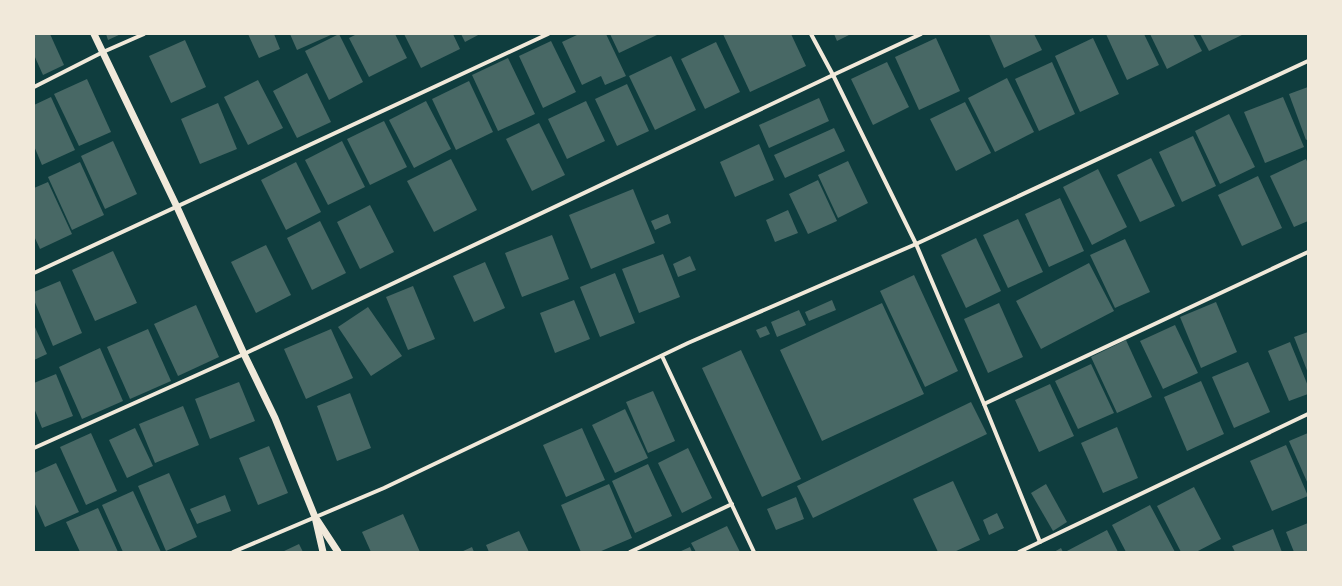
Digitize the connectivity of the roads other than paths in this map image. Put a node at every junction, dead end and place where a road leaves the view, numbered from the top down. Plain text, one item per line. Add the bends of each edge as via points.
1 (94, 34) edge
2 (144, 34) edge
3 (548, 34) edge
4 (811, 34) edge
5 (921, 34) edge
6 (103, 52) junction
7 (1308, 61) edge
8 (833, 75) junction
9 (34, 87) edge
10 (177, 207) junction
11 (916, 244) junction
12 (1308, 252) edge
13 (34, 273) edge
14 (244, 354) junction
15 (662, 356) junction
16 (984, 404) junction
17 (1308, 414) edge
18 (34, 448) edge
19 (732, 504) junction
20 (315, 517) junction
21 (1040, 542) junction
22 (233, 552) edge
23 (323, 552) edge
24 (338, 552) edge
25 (630, 552) edge
26 (754, 552) edge
27 (1019, 552) edge

1 - 6 street
2 - 6 street
3 - 10 street
4 - 8 street
5 - 8 street
6 - 9 street
6 - 10 street
7 - 11 street
8 - 11 street
8 - 14 street
10 - 13 street
10 - 14 street
11 - 15 street
11 - 16 street
12 - 16 street
14 - 18 street
14 - 20 street via 275,418
15 - 19 street
15 - 20 street via 384,488
16 - 21 street
17 - 21 street
19 - 25 street
19 - 26 street
20 - 22 street
20 - 23 street
20 - 24 street
21 - 27 street

